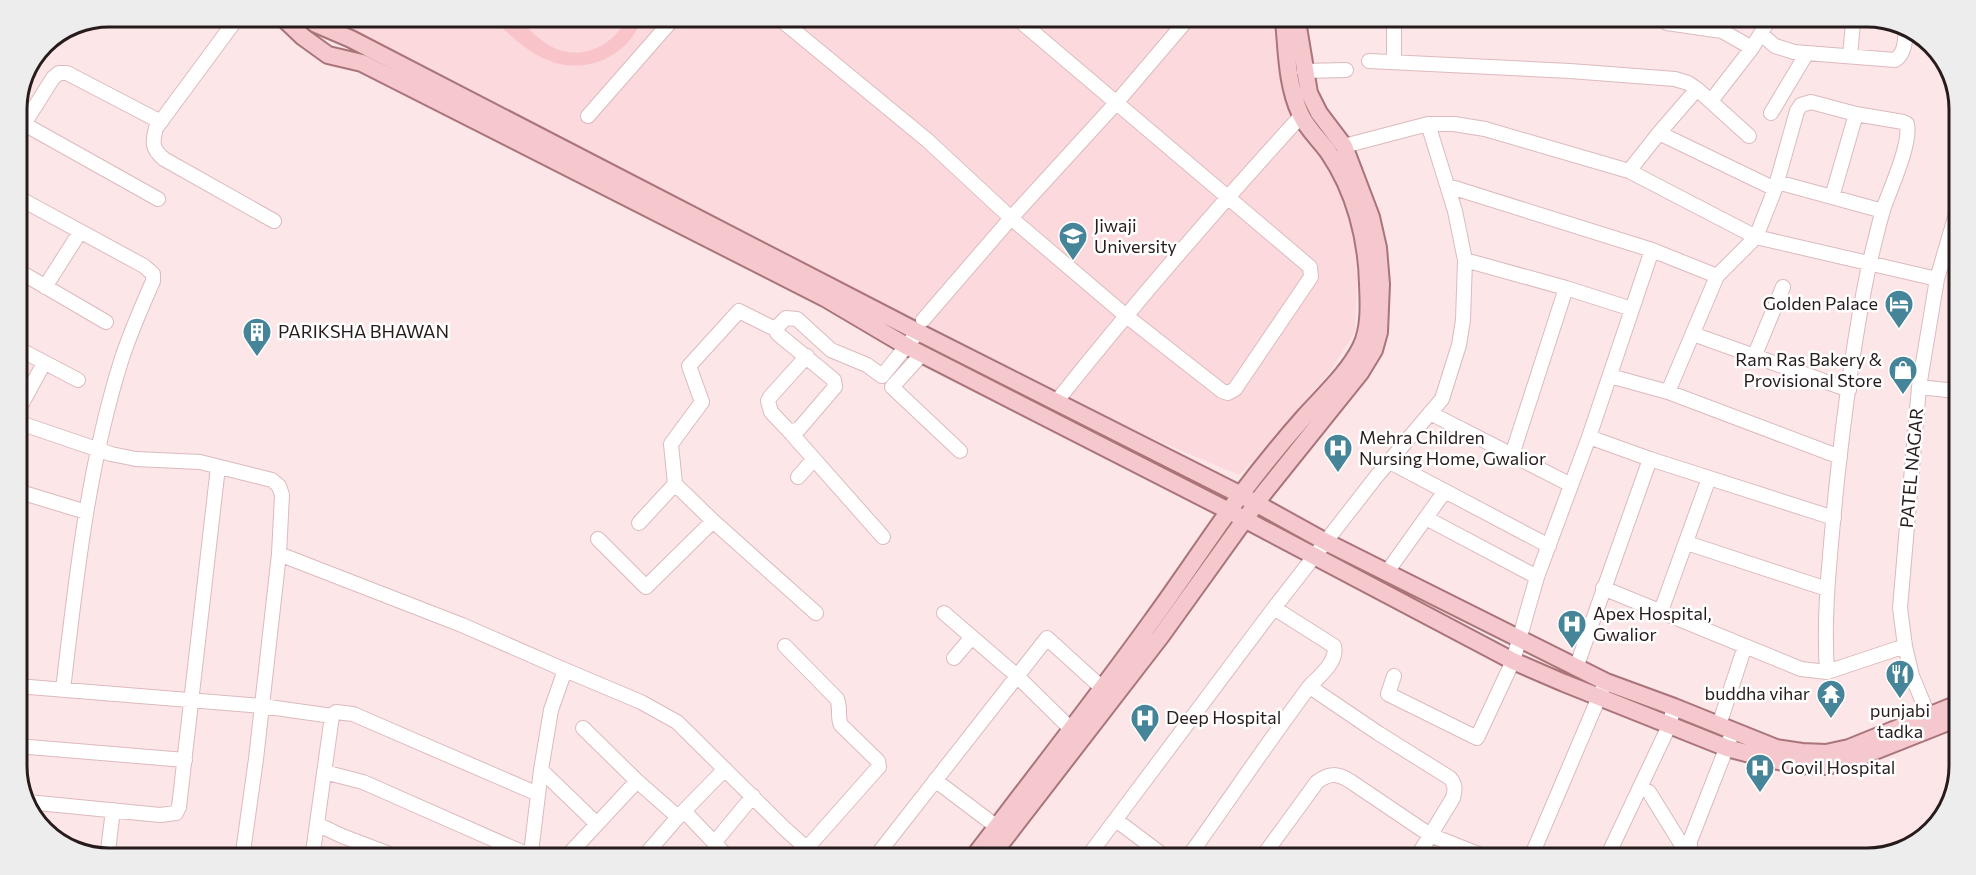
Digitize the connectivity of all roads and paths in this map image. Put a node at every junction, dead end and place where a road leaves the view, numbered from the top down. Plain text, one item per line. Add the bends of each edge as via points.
1 (231, 27) edge
2 (292, 27) edge
3 (323, 27) edge
4 (666, 27) edge
5 (790, 27) edge
6 (1027, 27) edge
7 (1181, 27) edge
8 (1285, 27) edge
9 (1298, 27) edge
10 (1394, 27) edge
11 (1694, 27) edge
12 (1853, 27) edge
13 (1764, 29) edge
14 (1905, 36) edge
15 (1752, 48) junction
16 (1807, 53) junction
17 (1850, 56) junction
18 (1369, 61) dead end
19 (1394, 62) junction
20 (1346, 70) dead end
21 (1304, 71) junction
22 (1697, 88) junction
23 (1710, 101) junction
24 (1117, 102) junction
25 (1771, 113) dead end
26 (1856, 114) junction
27 (588, 116) dead end
28 (1301, 116) junction
29 (27, 119) edge
30 (161, 122) junction
31 (1428, 124) junction
32 (27, 126) edge
33 (1659, 133) junction
34 (1326, 136) junction
35 (1749, 136) dead end
36 (1344, 146) junction
37 (1629, 171) junction
38 (1776, 185) junction
39 (1448, 186) junction
40 (1228, 196) junction
41 (1832, 197) junction
42 (158, 199) dead end
43 (27, 203) edge
44 (1883, 211) junction
45 (1011, 218) junction
46 (274, 221) dead end
47 (80, 232) junction
48 (1756, 237) junction
49 (1949, 238) edge
50 (1652, 250) junction
51 (1465, 260) junction
52 (1869, 265) junction
53 (27, 276) edge
54 (1717, 276) junction
55 (1937, 279) junction
56 (45, 287) junction
57 (1783, 287) dead end
58 (1566, 288) junction
59 (1632, 309) junction
60 (1374, 314) junction
61 (1125, 315) junction
62 (106, 322) dead end
63 (920, 326) junction
64 (775, 329) junction
65 (1693, 334) junction
66 (915, 350) junction
67 (27, 354) edge
68 (807, 356) junction
69 (1754, 357) junction
70 (44, 363) junction
71 (1610, 376) junction
72 (78, 380) dead end
73 (887, 382) junction
74 (1919, 387) junction
75 (1849, 390) junction
76 (1949, 390) edge
77 (1668, 392) junction
78 (27, 394) edge
79 (1056, 402) junction
80 (1430, 413) junction
81 (27, 425) edge
82 (790, 432) junction
83 (1589, 437) junction
84 (99, 449) junction
85 (960, 451) dead end
86 (1512, 455) junction
87 (1840, 456) junction
88 (814, 459) junction
89 (1650, 459) junction
90 (1390, 462) junction
91 (218, 467) junction
92 (798, 477) dead end
93 (1709, 478) junction
94 (675, 484) junction
95 (1571, 485) junction
96 (1446, 492) junction
97 (27, 494) edge
98 (1241, 495) junction
99 (1257, 504) junction
100 (86, 512) junction
101 (1229, 512) junction
102 (1426, 518) junction
103 (1834, 518) junction
104 (1245, 520) junction
105 (713, 522) junction
106 (639, 523) dead end
107 (883, 537) dead end
108 (598, 539) dead end
109 (1326, 542) junction
110 (1687, 543) junction
111 (1548, 546) junction
112 (279, 554) junction
113 (1315, 557) junction
114 (1387, 572) junction
115 (1537, 577) junction
116 (1603, 588) junction
117 (1827, 589) junction
118 (1163, 605) junction
119 (1274, 608) junction
120 (1661, 612) junction
121 (816, 613) dead end
122 (944, 613) dead end
123 (1176, 616) junction
124 (972, 637) junction
125 (1520, 640) junction
126 (785, 646) dead end
127 (1744, 646) junction
128 (1905, 646) junction
129 (954, 658) dead end
130 (1513, 661) junction
131 (1576, 668) junction
132 (565, 670) junction
133 (1827, 672) junction
134 (1017, 676) junction
135 (1394, 676) dead end
136 (27, 687) edge
137 (1310, 687) junction
138 (1102, 688) junction
139 (63, 690) junction
140 (1602, 690) junction
141 (193, 701) junction
142 (262, 706) junction
143 (1674, 707) junction
144 (1949, 709) edge
145 (332, 716) junction
146 (1949, 720) edge
147 (1932, 722) junction
148 (1669, 726) junction
149 (583, 728) dead end
150 (1726, 728) junction
151 (1076, 735) junction
152 (27, 747) edge
153 (1727, 748) junction
154 (185, 760) junction
155 (725, 769) junction
156 (541, 770) junction
157 (324, 772) junction
158 (935, 780) junction
159 (638, 781) junction
160 (1640, 787) junction
161 (538, 794) junction
162 (753, 796) junction
163 (36, 803) edge
164 (113, 810) junction
165 (681, 814) junction
166 (1116, 820) junction
167 (317, 824) junction
168 (597, 824) junction
169 (1002, 831) junction
170 (1430, 835) junction
171 (108, 848) edge
172 (244, 848) edge
173 (314, 848) edge
174 (375, 848) edge
175 (513, 848) edge
176 (532, 848) edge
177 (575, 848) edge
178 (651, 848) edge
179 (716, 848) edge
180 (718, 848) edge
181 (807, 848) edge
182 (812, 848) edge
183 (882, 848) edge
184 (983, 848) edge
185 (998, 848) edge
186 (1094, 848) edge
187 (1153, 848) edge
188 (1195, 848) edge
189 (1269, 848) edge
190 (1422, 848) edge
191 (1463, 848) edge
192 (1535, 848) edge
193 (1611, 848) edge
194 (1684, 848) edge
195 (1690, 848) edge

1 - 30 street
2 - 66 main road via 328,55 362,63 825,298
3 - 63 main road
4 - 27 street
5 - 45 street via 927,140
6 - 24 street
7 - 24 street
8 - 28 main road via 1290,83
9 - 21 main road
10 - 19 street
11 - 15 street via 1722,31
12 - 17 street
13 - 15 street
13 - 16 street via 1775,46
14 - 17 street via 1903,51 1895,60
15 - 23 street
16 - 17 street
16 - 25 street
18 - 19 street
19 - 22 street via 1675,79
20 - 21 street
21 - 34 main road
22 - 23 street
22 - 33 street
23 - 35 street
24 - 40 street
24 - 45 street
26 - 38 street via 1811,102 1801,105
26 - 41 street
26 - 44 street via 1907,124 1906,141
28 - 34 main road
28 - 40 street
29 - 30 street via 53,78 67,73
30 - 46 street via 152,142 154,151
31 - 36 street
31 - 37 street via 1485,129
31 - 39 street
32 - 42 street
33 - 37 street
33 - 38 street
34 - 36 main road
34 - 60 main road via 1359,221
36 - 60 main road via 1371,217 1378,248
37 - 48 street
38 - 41 street
38 - 48 street
39 - 50 street
39 - 51 street
40 - 61 street
40 - 61 street via 1312,271 1235,389 1222,391
41 - 44 street
43 - 47 street
44 - 52 street
45 - 61 street
45 - 63 street
47 - 56 street
47 - 84 street via 153,274 122,359
48 - 52 street
48 - 54 street
49 - 55 street, PATEL NAGAR
50 - 54 street
50 - 59 street
51 - 58 street
51 - 80 street via 1459,345 1442,399
52 - 55 street
52 - 75 street
53 - 56 street
54 - 65 street
55 - 74 street, PATEL NAGAR
56 - 62 street
57 - 69 street
58 - 59 street
58 - 86 street
59 - 71 street
60 - 98 main road via 1350,366
60 - 99 main road via 1379,332 1374,350 1360,373
61 - 79 street
63 - 66 street
63 - 79 main road
64 - 68 street
64 - 73 street via 786,318 797,319 831,350 867,365
64 - 94 street via 739,311 689,366 702,402 671,444
65 - 69 street
65 - 77 street
66 - 73 street
66 - 101 main road
67 - 70 street
68 - 82 street via 768,401 771,412
68 - 82 street via 834,380 835,387 799,429
69 - 75 street
70 - 72 street
70 - 78 street
71 - 77 street
71 - 83 street
73 - 85 street
74 - 76 street
74 - 128 street, PATEL NAGAR via 1900,608
75 - 87 street
77 - 87 street
79 - 98 main road
80 - 86 street
80 - 90 street
81 - 84 street
82 - 88 street
83 - 89 street
83 - 95 street
84 - 91 street via 130,458 180,460
84 - 100 street
86 - 95 street
87 - 103 street
88 - 92 street
88 - 107 street
89 - 93 street
89 - 116 street
90 - 96 street
90 - 109 street
91 - 112 street via 272,480 279,486
91 - 141 street
93 - 103 street
93 - 110 street
94 - 105 street
94 - 106 street
95 - 111 street
96 - 102 street
96 - 111 street
97 - 100 street
98 - 99 main road
98 - 101 main road
99 - 104 main road
99 - 109 main road
100 - 139 street
101 - 104 main road
101 - 118 main road
102 - 114 street
102 - 115 street
103 - 117 street
104 - 113 main road
104 - 123 main road
105 - 108 street via 646,587
105 - 121 street
109 - 113 street
109 - 114 main road
110 - 117 street
110 - 120 street
111 - 115 street
112 - 132 street
112 - 142 street
113 - 119 street
113 - 130 main road
114 - 125 main road
115 - 125 street
116 - 120 street
116 - 131 street
117 - 133 street
118 - 123 main road
118 - 138 main road
119 - 137 street via 1334,646 1333,659
119 - 166 street
120 - 127 street
122 - 124 street
123 - 151 main road
124 - 129 street
124 - 134 street
125 - 130 street
125 - 131 main road
126 - 182 street via 837,699 841,725 878,761 879,767
127 - 133 street via 1801,669
127 - 150 street
128 - 133 street
128 - 147 street, PATEL NAGAR via 1912,676
130 - 135 street via 1478,738 1388,694
130 - 140 main road
131 - 140 main road
132 - 155 street via 677,722
132 - 156 street via 551,710
134 - 138 street via 1047,639
134 - 151 street
134 - 158 street
136 - 139 street
137 - 170 street via 1454,782 1453,798
137 - 188 street
138 - 151 main road
139 - 141 street
140 - 143 main road
140 - 148 main road
140 - 192 street
141 - 142 street
141 - 154 street
142 - 145 street
142 - 172 street
143 - 148 street
143 - 150 main road
144 - 147 main road
145 - 157 street
145 - 161 street via 336,712 353,714
146 - 147 main road
147 - 150 main road via 1826,753 1776,748
147 - 153 main road via 1852,760 1827,766 1800,765
148 - 153 main road
148 - 160 street
149 - 159 street
150 - 153 street
151 - 169 main road
152 - 154 street
153 - 195 street
154 - 164 street via 176,813
155 - 162 street
155 - 165 street
156 - 161 street
156 - 168 street
157 - 167 street
157 - 175 street via 363,782
158 - 169 street
158 - 183 street
159 - 165 street
159 - 168 street
160 - 193 street
160 - 194 street via 1649,792
161 - 176 street
162 - 180 street
162 - 181 street
163 - 164 street
164 - 171 street
165 - 178 street
165 - 179 street
166 - 186 street
166 - 187 street
167 - 173 street
167 - 174 street
168 - 177 street
169 - 184 main road
169 - 185 main road
170 - 189 street via 1340,775 1328,775 1317,782
170 - 190 street
170 - 191 street

